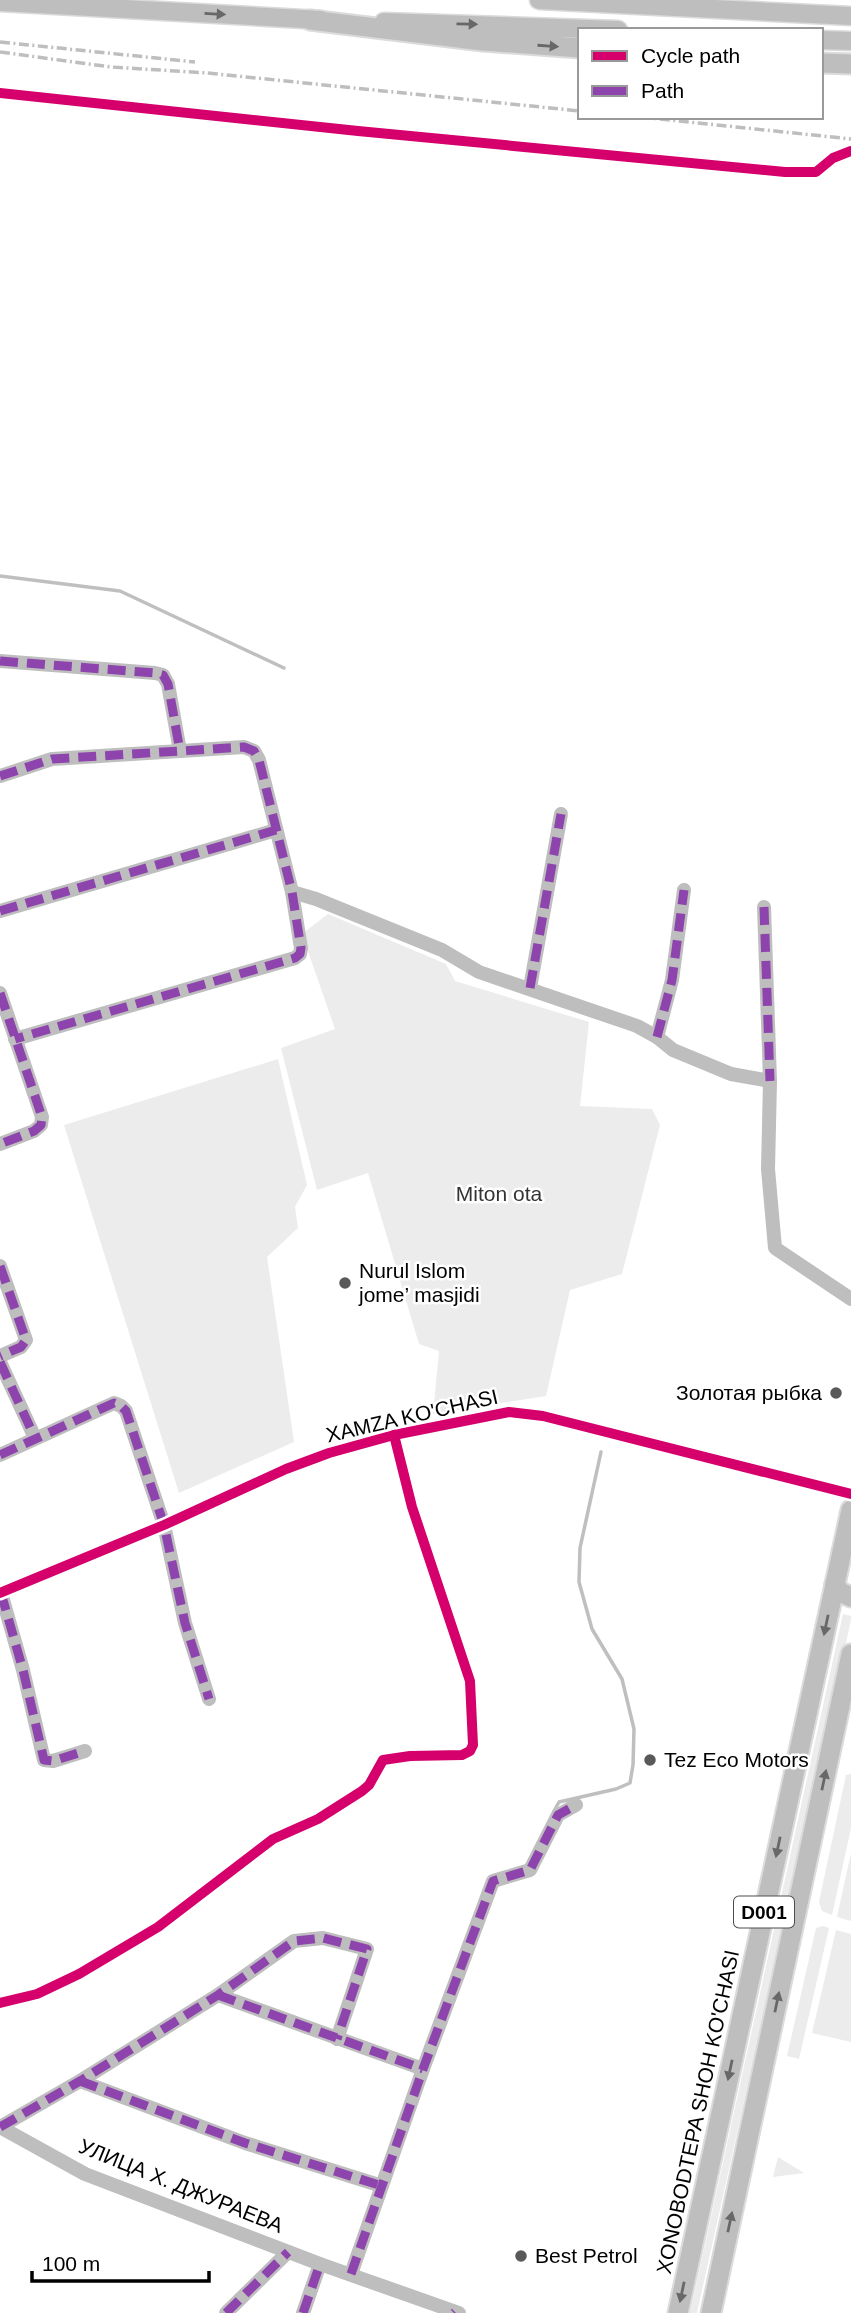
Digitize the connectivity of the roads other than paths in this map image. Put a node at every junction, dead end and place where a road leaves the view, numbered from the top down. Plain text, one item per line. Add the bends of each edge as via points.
1 (539, 0) edge
2 (0, 2) edge
3 (851, 16) edge
4 (310, 20) junction
5 (578, 29) edge
6 (823, 40) edge
7 (851, 41) edge
8 (578, 48) edge
9 (823, 63) edge
10 (851, 64) edge
11 (0, 93) edge
12 (851, 151) edge
13 (0, 661) edge
14 (180, 751) junction
15 (0, 776) edge
16 (561, 814) dead end
17 (276, 830) junction
18 (684, 890) dead end
19 (292, 892) junction
20 (764, 907) dead end
21 (0, 911) edge
22 (530, 988) junction
23 (0, 993) edge
24 (657, 1037) junction
25 (15, 1039) junction
26 (770, 1081) junction
27 (0, 1144) edge
28 (0, 1266) edge
29 (851, 1299) edge
30 (0, 1356) edge
31 (0, 1362) edge
32 (394, 1435) junction
33 (35, 1438) junction
34 (0, 1455) edge
35 (851, 1494) edge
36 (851, 1510) edge
37 (164, 1525) junction
38 (835, 1584) junction
39 (1, 1593) edge
40 (851, 1597) edge
41 (851, 1654) edge
42 (209, 1699) dead end
43 (85, 1751) dead end
44 (576, 1805) dead end
45 (218, 1995) junction
46 (0, 2003) edge
47 (337, 2039) junction
48 (423, 2069) junction
49 (80, 2081) junction
50 (0, 2127) edge
51 (382, 2186) junction
52 (288, 2252) junction
53 (320, 2264) junction
54 (351, 2274) junction
55 (226, 2313) edge
56 (303, 2313) edge
57 (456, 2313) edge
58 (678, 2313) edge
59 (711, 2313) edge

1 - 3 main road
2 -> 4 main road
4 -> 5 main road
4 -> 8 highway
6 - 7 main road
9 - 10 highway
11 - 12 street via 785,172 816,172
13 - 14 street via 163,675
14 - 15 street via 52,759
14 - 17 street via 244,747 254,751
16 - 22 street
17 - 19 street
17 - 21 street
18 - 24 street via 672,980
19 - 22 street via 442,950 479,972
19 - 25 street via 301,948 295,958
20 - 26 street
22 - 24 street
23 - 25 street
24 - 26 street via 673,1050 731,1074
25 - 27 street via 41,1125
26 - 29 street via 768,1169 775,1248
28 - 30 street via 26,1340
31 - 33 street
32 - 35 street, XAMZA KO'CHASI via 509,1412 543,1416
32 - 37 street, XAMZA KO'CHASI via 286,1469
32 - 46 street via 412,1507 470,1681 470,1751 383,1760 362,1791 318,1819 273,1839 158,1927 52,1988
33 - 34 street
33 - 37 street via 114,1403 121,1406
36 - 38 highway, XONOBODTEPA SHOH KO'CHASI / D001
37 - 39 street, XAMZA KO'CHASI
37 - 42 street via 185,1623
38 - 40 highway
38 -> 58 highway, XONOBODTEPA SHOH KO'CHASI / D001
39 - 43 street via 44,1759
59 -> 41 highway, D001
44 - 48 street via 558,1815 530,1870 493,1881
45 - 47 street
45 - 47 street via 294,1941 323,1938 367,1949
45 - 49 street
47 - 48 street
48 - 51 street
49 - 50 street
49 - 51 street via 245,2143
50 - 52 street, УЛИЦА Х. ДЖУРАЕВА via 85,2174
51 - 54 street
52 - 53 street, УЛИЦА Х. ДЖУРАЕВА
52 - 55 street
53 - 54 street, УЛИЦА Х. ДЖУРАЕВА
53 - 56 street
54 - 57 street, УЛИЦА Х. ДЖУРАЕВА

